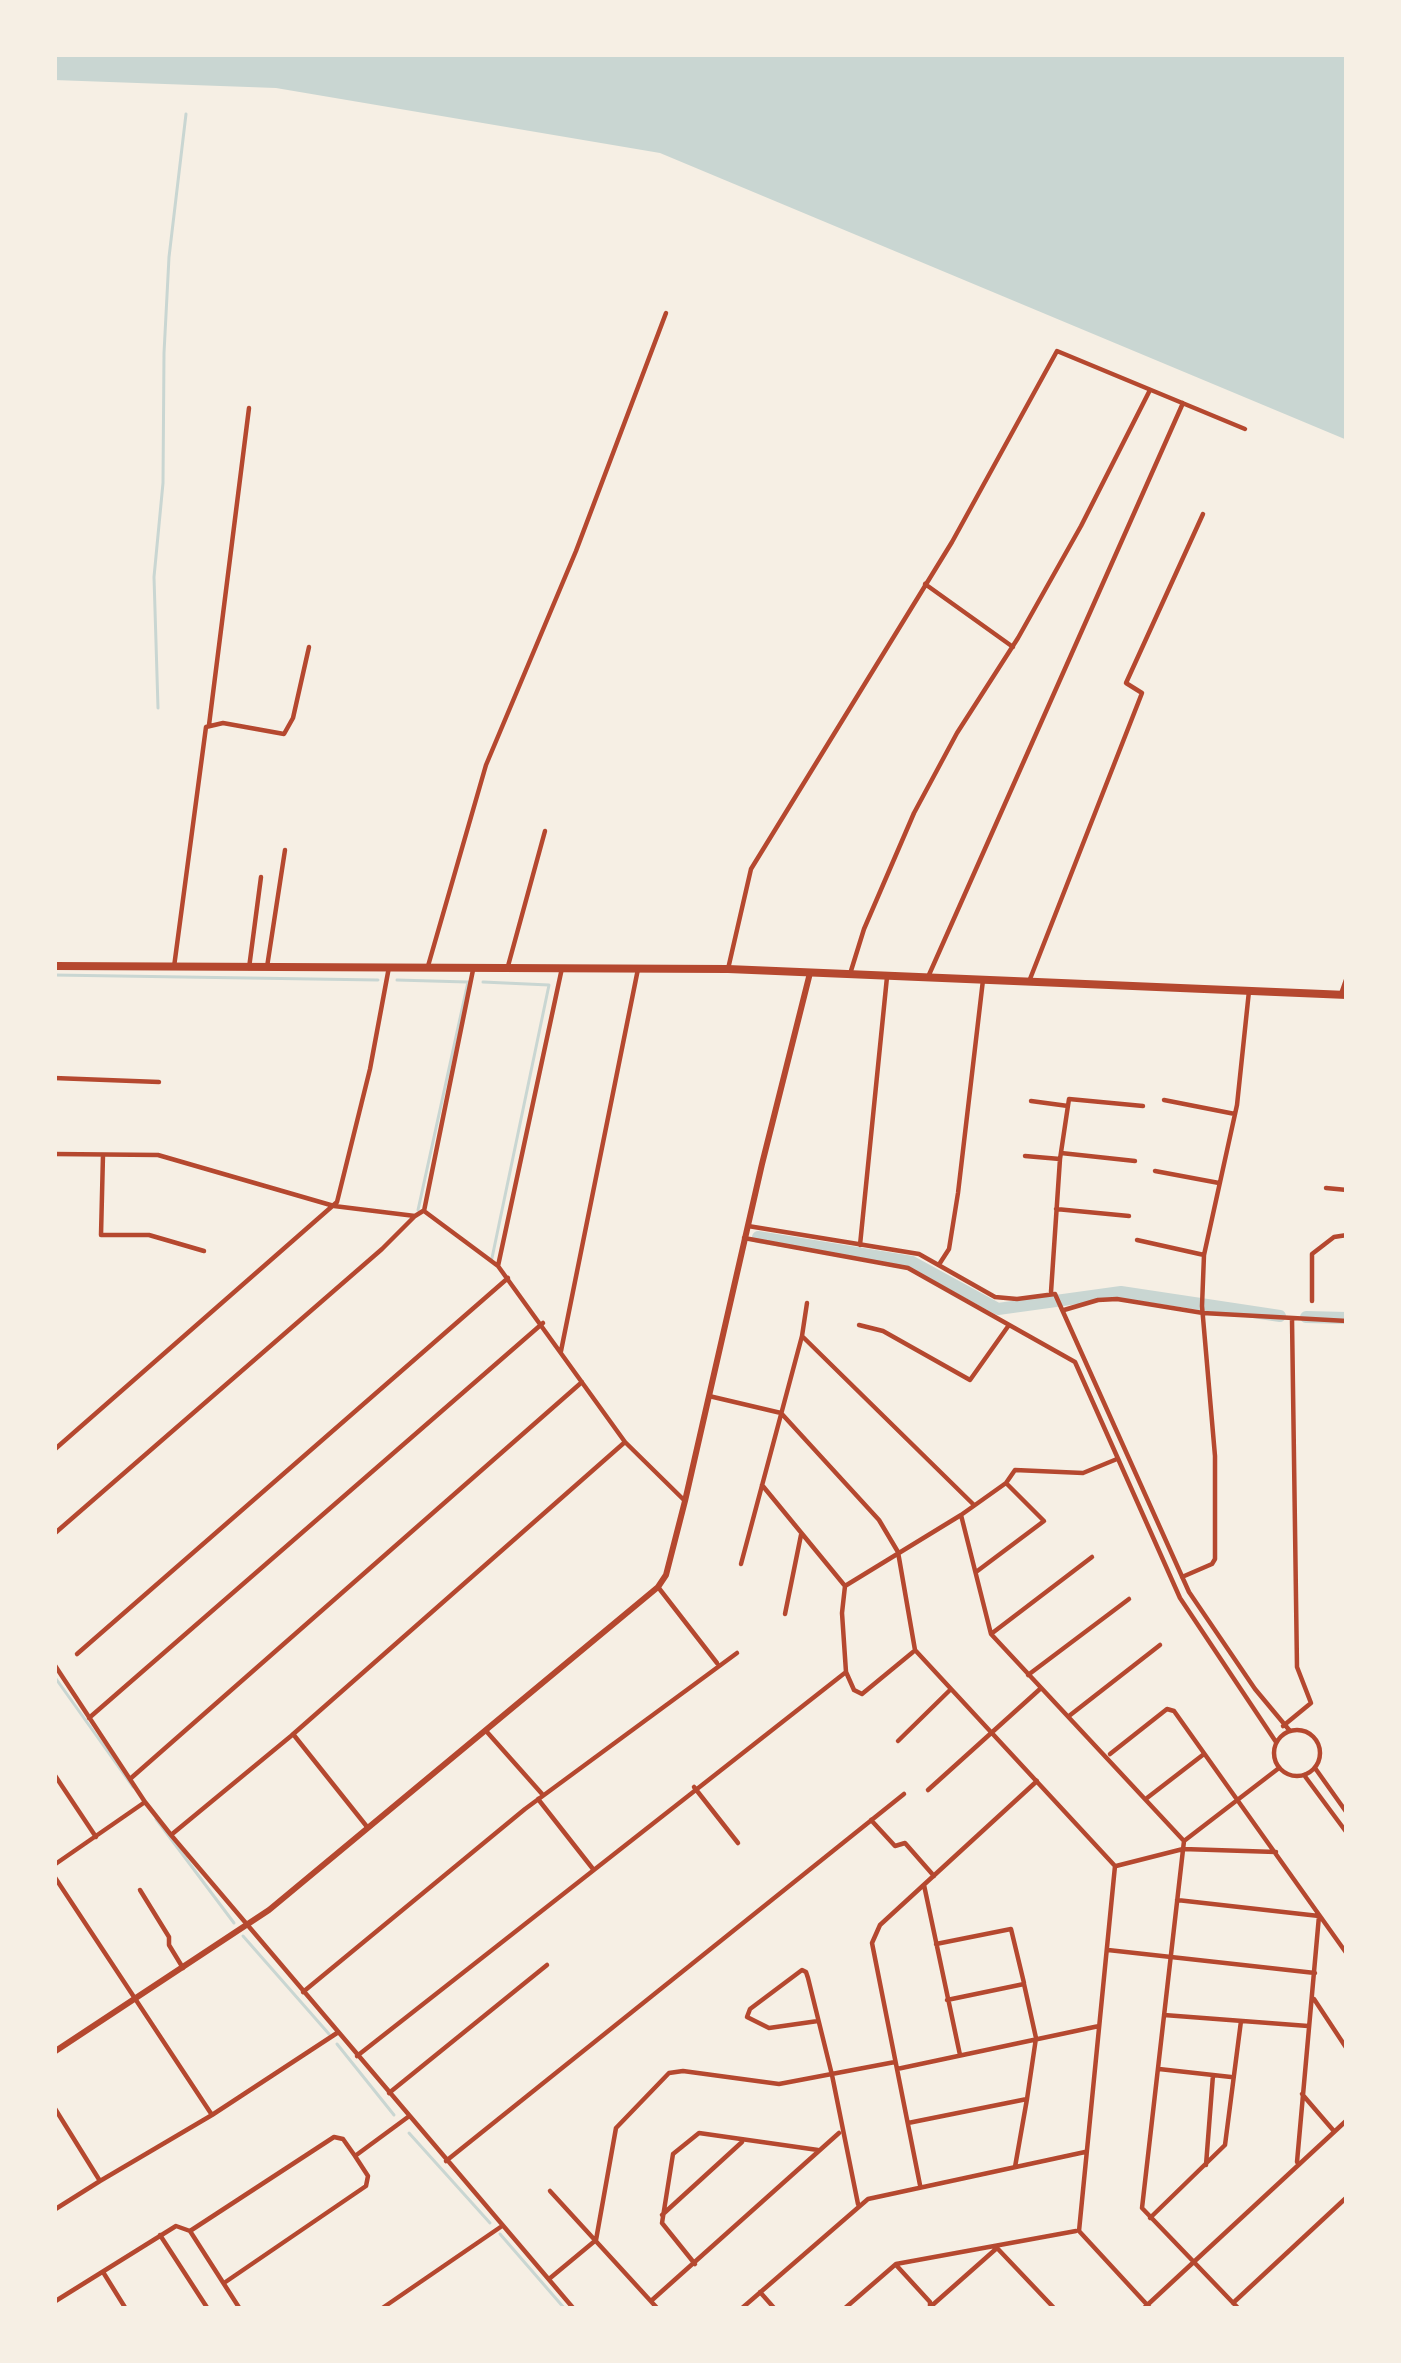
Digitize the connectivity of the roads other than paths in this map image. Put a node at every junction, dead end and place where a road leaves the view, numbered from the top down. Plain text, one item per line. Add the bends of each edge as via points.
1 (666, 313) dead end
2 (1150, 390) junction
3 (1183, 404) junction
4 (249, 408) dead end
5 (1245, 429) dead end
6 (1203, 514) dead end
7 (926, 584) junction
8 (310, 647) dead end
9 (1012, 647) junction
10 (209, 725) junction
11 (545, 831) dead end
12 (285, 850) dead end
13 (261, 877) dead end
14 (54, 966) edge
15 (428, 966) junction
16 (474, 966) junction
17 (508, 966) junction
18 (389, 967) junction
19 (174, 968) junction
20 (249, 968) junction
21 (267, 968) junction
22 (562, 968) junction
23 (638, 969) junction
24 (728, 969) junction
25 (810, 974) junction
26 (850, 974) junction
27 (887, 976) junction
28 (928, 976) junction
29 (1347, 977) edge
30 (983, 978) junction
31 (1030, 979) junction
32 (1250, 991) junction
33 (1344, 995) edge
34 (54, 1078) edge
35 (159, 1082) dead end
36 (1165, 1100) dead end
37 (1031, 1101) dead end
38 (1068, 1106) junction
39 (1143, 1106) dead end
40 (1234, 1114) junction
41 (54, 1154) edge
42 (104, 1155) junction
43 (1024, 1156) dead end
44 (1060, 1156) junction
45 (1135, 1161) dead end
46 (1155, 1171) dead end
47 (1220, 1183) junction
48 (1326, 1188) dead end
49 (1347, 1190) edge
50 (334, 1206) junction
51 (1056, 1209) junction
52 (424, 1211) junction
53 (415, 1216) junction
54 (1129, 1216) dead end
55 (747, 1226) junction
56 (1347, 1235) edge
57 (744, 1238) junction
58 (1137, 1240) dead end
59 (860, 1245) junction
60 (204, 1251) dead end
61 (1204, 1255) junction
62 (940, 1264) junction
63 (498, 1266) junction
64 (508, 1278) junction
65 (1054, 1294) junction
66 (1312, 1301) dead end
67 (807, 1303) dead end
68 (1063, 1309) junction
69 (1202, 1310) junction
70 (1292, 1319) junction
71 (1347, 1321) edge
72 (543, 1323) junction
73 (859, 1325) dead end
74 (1009, 1325) junction
75 (802, 1336) junction
76 (562, 1351) junction
77 (1084, 1357) junction
78 (1075, 1362) junction
79 (582, 1382) junction
80 (709, 1396) junction
81 (781, 1413) junction
82 (625, 1442) junction
83 (54, 1450) edge
84 (1119, 1459) junction
85 (1006, 1484) junction
86 (762, 1485) junction
87 (685, 1501) junction
88 (974, 1505) junction
89 (962, 1515) junction
90 (54, 1534) edge
91 (801, 1535) junction
92 (898, 1552) junction
93 (1092, 1557) dead end
94 (741, 1564) dead end
95 (976, 1572) junction
96 (1182, 1577) junction
97 (845, 1586) junction
98 (658, 1587) junction
99 (1129, 1599) dead end
100 (785, 1613) dead end
101 (991, 1634) junction
102 (1160, 1645) dead end
103 (914, 1650) junction
104 (736, 1653) dead end
105 (77, 1654) dead end
106 (54, 1664) edge
107 (718, 1665) junction
108 (846, 1672) junction
109 (1028, 1675) junction
110 (951, 1689) junction
111 (1040, 1689) junction
112 (1069, 1716) junction
113 (89, 1718) junction
114 (1287, 1729) junction
115 (992, 1731) junction
116 (487, 1732) junction
117 (293, 1734) junction
118 (898, 1741) dead end
119 (1276, 1742) junction
120 (1206, 1753) junction
121 (1108, 1756) junction
122 (1280, 1768) junction
123 (1315, 1768) junction
124 (54, 1774) edge
125 (1304, 1775) junction
126 (130, 1779) junction
127 (1037, 1781) junction
128 (694, 1787) junction
129 (928, 1790) dead end
130 (904, 1795) dead end
131 (541, 1797) junction
132 (1147, 1798) junction
133 (1239, 1800) junction
134 (146, 1802) junction
135 (1347, 1813) edge
136 (871, 1820) junction
137 (368, 1828) junction
138 (1347, 1833) edge
139 (171, 1835) junction
140 (96, 1837) junction
141 (738, 1844) dead end
142 (1183, 1845) junction
143 (1276, 1852) junction
144 (54, 1864) edge
145 (1115, 1866) junction
146 (593, 1869) junction
147 (54, 1876) edge
148 (934, 1876) junction
149 (923, 1885) junction
150 (140, 1890) dead end
151 (1177, 1900) junction
152 (1319, 1916) junction
153 (248, 1926) junction
154 (936, 1944) junction
155 (1108, 1950) junction
156 (1347, 1954) edge
157 (1171, 1958) junction
158 (548, 1965) dead end
159 (183, 1968) junction
160 (1315, 1972) junction
161 (1024, 1984) junction
162 (303, 1992) junction
163 (1313, 1997) junction
164 (135, 2000) junction
165 (947, 2000) junction
166 (1164, 2015) junction
167 (818, 2021) junction
168 (1241, 2021) junction
169 (1100, 2026) junction
170 (1310, 2026) junction
171 (339, 2032) junction
172 (1036, 2038) junction
173 (1347, 2049) edge
174 (54, 2052) edge
175 (960, 2055) junction
176 (357, 2056) junction
177 (896, 2066) junction
178 (1159, 2069) junction
179 (832, 2075) junction
180 (1213, 2075) junction
181 (1233, 2077) junction
182 (389, 2093) junction
183 (1302, 2094) junction
184 (1027, 2099) junction
185 (54, 2107) edge
186 (212, 2115) junction
187 (408, 2117) junction
188 (1347, 2120) edge
189 (908, 2123) junction
190 (841, 2131) junction
191 (1334, 2131) junction
192 (744, 2140) junction
193 (818, 2150) junction
194 (1085, 2152) junction
195 (356, 2156) junction
196 (446, 2161) junction
197 (1298, 2162) junction
198 (1206, 2165) junction
199 (1015, 2168) junction
200 (100, 2181) junction
201 (920, 2185) junction
202 (550, 2191) dead end
203 (1347, 2197) edge
204 (858, 2204) junction
205 (54, 2210) edge
206 (662, 2215) junction
207 (1150, 2218) junction
208 (502, 2226) junction
209 (190, 2231) junction
210 (1078, 2231) junction
211 (160, 2235) junction
212 (596, 2240) junction
213 (996, 2247) junction
214 (1194, 2261) junction
215 (694, 2264) junction
216 (896, 2264) junction
217 (103, 2272) junction
218 (549, 2279) junction
219 (224, 2283) junction
220 (760, 2292) junction
221 (651, 2301) junction
222 (54, 2302) edge
223 (236, 2302) junction
224 (1236, 2306) edge
225 (929, 2308) edge
226 (1147, 2308) edge
227 (126, 2309) edge
228 (208, 2309) edge
229 (224, 2309) edge
230 (240, 2309) edge
231 (381, 2309) edge
232 (574, 2309) edge
233 (658, 2309) edge
234 (741, 2309) edge
235 (775, 2309) edge
236 (844, 2309) edge
237 (1054, 2309) edge

1 - 15 street via 486,765
2 - 3 street
2 - 7 street via 1057,351
2 - 9 street
3 - 5 street
3 - 28 street
4 - 10 street
6 - 31 street via 1126,683 1142,693
7 - 9 street
7 - 24 street via 751,868
8 - 10 street via 284,734
9 - 26 street via 914,813
10 - 19 street
11 - 17 street
12 - 21 street
13 - 20 street
14 - 19 main road
15 - 16 main road
15 - 18 main road
16 - 17 main road
16 - 52 street
17 - 22 main road
18 - 21 main road
18 - 50 street
19 - 20 main road
20 - 21 main road
22 - 23 main road
22 - 63 street
23 - 24 main road
23 - 76 street
24 - 25 main road
25 - 26 main road
25 - 55 street
26 - 27 main road
27 - 28 main road
27 - 59 street
28 - 30 main road
29 - 33 street
30 - 31 main road
30 - 62 street via 958,1193
31 - 32 main road
32 - 33 main road
32 - 40 street
34 - 35 street
36 - 40 street
37 - 38 street
38 - 39 street via 1074,1097
38 - 44 street
40 - 47 street
41 - 42 street
42 - 50 street via 158,1155
42 - 60 street via 101,1235 149,1235
43 - 44 street
44 - 45 street
44 - 51 street
46 - 47 street
47 - 61 street
48 - 49 street
50 - 53 street
50 - 83 street
51 - 54 street
51 - 65 street
52 - 53 street
52 - 63 street
53 - 90 street
55 - 57 street
55 - 59 street
56 - 66 street via 1312,1254
57 - 74 street via 908,1268
57 - 80 street
58 - 61 street
59 - 62 street
61 - 69 street
62 - 65 street via 995,1298
63 - 64 street
64 - 72 street
64 - 105 street
65 - 68 street
67 - 75 street
68 - 69 street via 1117,1299
68 - 77 street
69 - 70 street
69 - 96 street via 1215,1559
70 - 71 street
70 - 114 street via 1298,1667 1312,1703
72 - 76 street
72 - 113 street
73 - 74 street via 970,1380
74 - 78 street
75 - 81 street
75 - 88 street
76 - 79 street
77 - 78 street
77 - 96 street
78 - 84 street
79 - 82 street
79 - 126 street
80 - 81 street
80 - 87 street
81 - 86 street
81 - 92 street via 879,1520
82 - 87 street
82 - 117 street
84 - 85 street via 1083,1473 1015,1470
84 - 119 street via 1180,1598
85 - 88 street
85 - 95 street via 1044,1521
86 - 91 street
86 - 94 street
87 - 98 street
88 - 89 street
89 - 92 street
89 - 95 street
91 - 97 street
91 - 100 street
92 - 97 street
92 - 103 street
93 - 101 street
95 - 101 street
96 - 114 street
97 - 108 street
98 - 107 street
98 - 116 street
99 - 109 street
101 - 109 street
102 - 112 street
103 - 108 street via 862,1694
103 - 110 street
104 - 107 street
106 - 113 street
107 - 131 street
108 - 128 street
109 - 111 street
110 - 115 street
110 - 118 street
111 - 112 street
111 - 115 street
112 - 121 street
113 - 126 street
114 - 119 street
114 - 123 street via 1315,1739
115 - 127 street
115 - 129 street
116 - 131 street
116 - 137 street
117 - 137 street
117 - 139 street
119 - 122 street
120 - 121 street via 1167,1709
120 - 132 street
120 - 133 street
121 - 132 street
122 - 125 street
122 - 133 street
123 - 125 street
123 - 135 street
124 - 140 street
125 - 138 street
126 - 134 street
127 - 145 street
127 - 148 street
128 - 141 street
128 - 146 street
130 - 136 street
131 - 146 street
131 - 162 street
132 - 142 street
133 - 142 street
133 - 143 street
134 - 139 street
134 - 140 street
136 - 148 street
136 - 196 street
137 - 153 street
139 - 153 street
140 - 144 street
142 - 143 street
142 - 145 street
142 - 151 street
143 - 152 street
145 - 155 street
146 - 176 street
147 - 164 street
148 - 149 street
149 - 154 street
149 - 177 street via 872,1943
150 - 159 street
151 - 152 street
151 - 157 street
152 - 156 street
152 - 160 street
153 - 159 street
153 - 162 street
154 - 161 street via 1011,1929
154 - 165 street
155 - 157 street
155 - 169 street
157 - 160 street
157 - 166 street
158 - 182 street
159 - 164 street
160 - 163 street
161 - 165 street
161 - 172 street
162 - 171 street
163 - 170 street
163 - 173 street
164 - 174 street
164 - 186 street
165 - 175 street
166 - 168 street
166 - 178 street
167 - 167 street via 769,2028 747,2017 804,1970
167 - 179 street
168 - 170 street
168 - 181 street
169 - 172 street
169 - 194 street
170 - 183 street
171 - 176 street
171 - 186 street
172 - 175 street
172 - 184 street
175 - 177 street
176 - 182 street
177 - 179 street
177 - 189 street
178 - 180 street
178 - 207 street via 1142,2204
179 - 190 street
179 - 212 street via 771,2084 669,2073 616,2128
180 - 181 street
180 - 198 street
181 - 198 street via 1225,2145
182 - 187 street
183 - 191 street
183 - 197 street
184 - 189 street
184 - 199 street
185 - 200 street
186 - 200 street
187 - 195 street
187 - 196 street
188 - 191 street
189 - 201 street
190 - 193 street
190 - 204 street
191 - 197 street
192 - 193 street
192 - 206 street
192 - 206 street via 699,2133 673,2154
193 - 215 street
194 - 199 street
194 - 210 street
195 - 209 street via 334,2138
195 - 219 street via 366,2186
196 - 208 street
197 - 214 street
198 - 207 street
199 - 201 street
200 - 205 street
201 - 204 street
202 - 212 street
203 - 224 street
204 - 220 street
206 - 215 street
207 - 214 street
208 - 218 street
208 - 231 street
209 - 211 street via 176,2226
209 - 219 street
210 - 213 street
210 - 226 street
211 - 217 street
211 - 228 street
212 - 218 street
212 - 221 street
213 - 216 street
213 - 225 street
213 - 237 street
214 - 224 street
214 - 226 street
215 - 221 street
216 - 225 street
216 - 236 street
217 - 222 street
217 - 227 street
218 - 232 street
219 - 223 street
220 - 234 street
220 - 235 street
221 - 233 street
223 - 229 street
223 - 230 street

